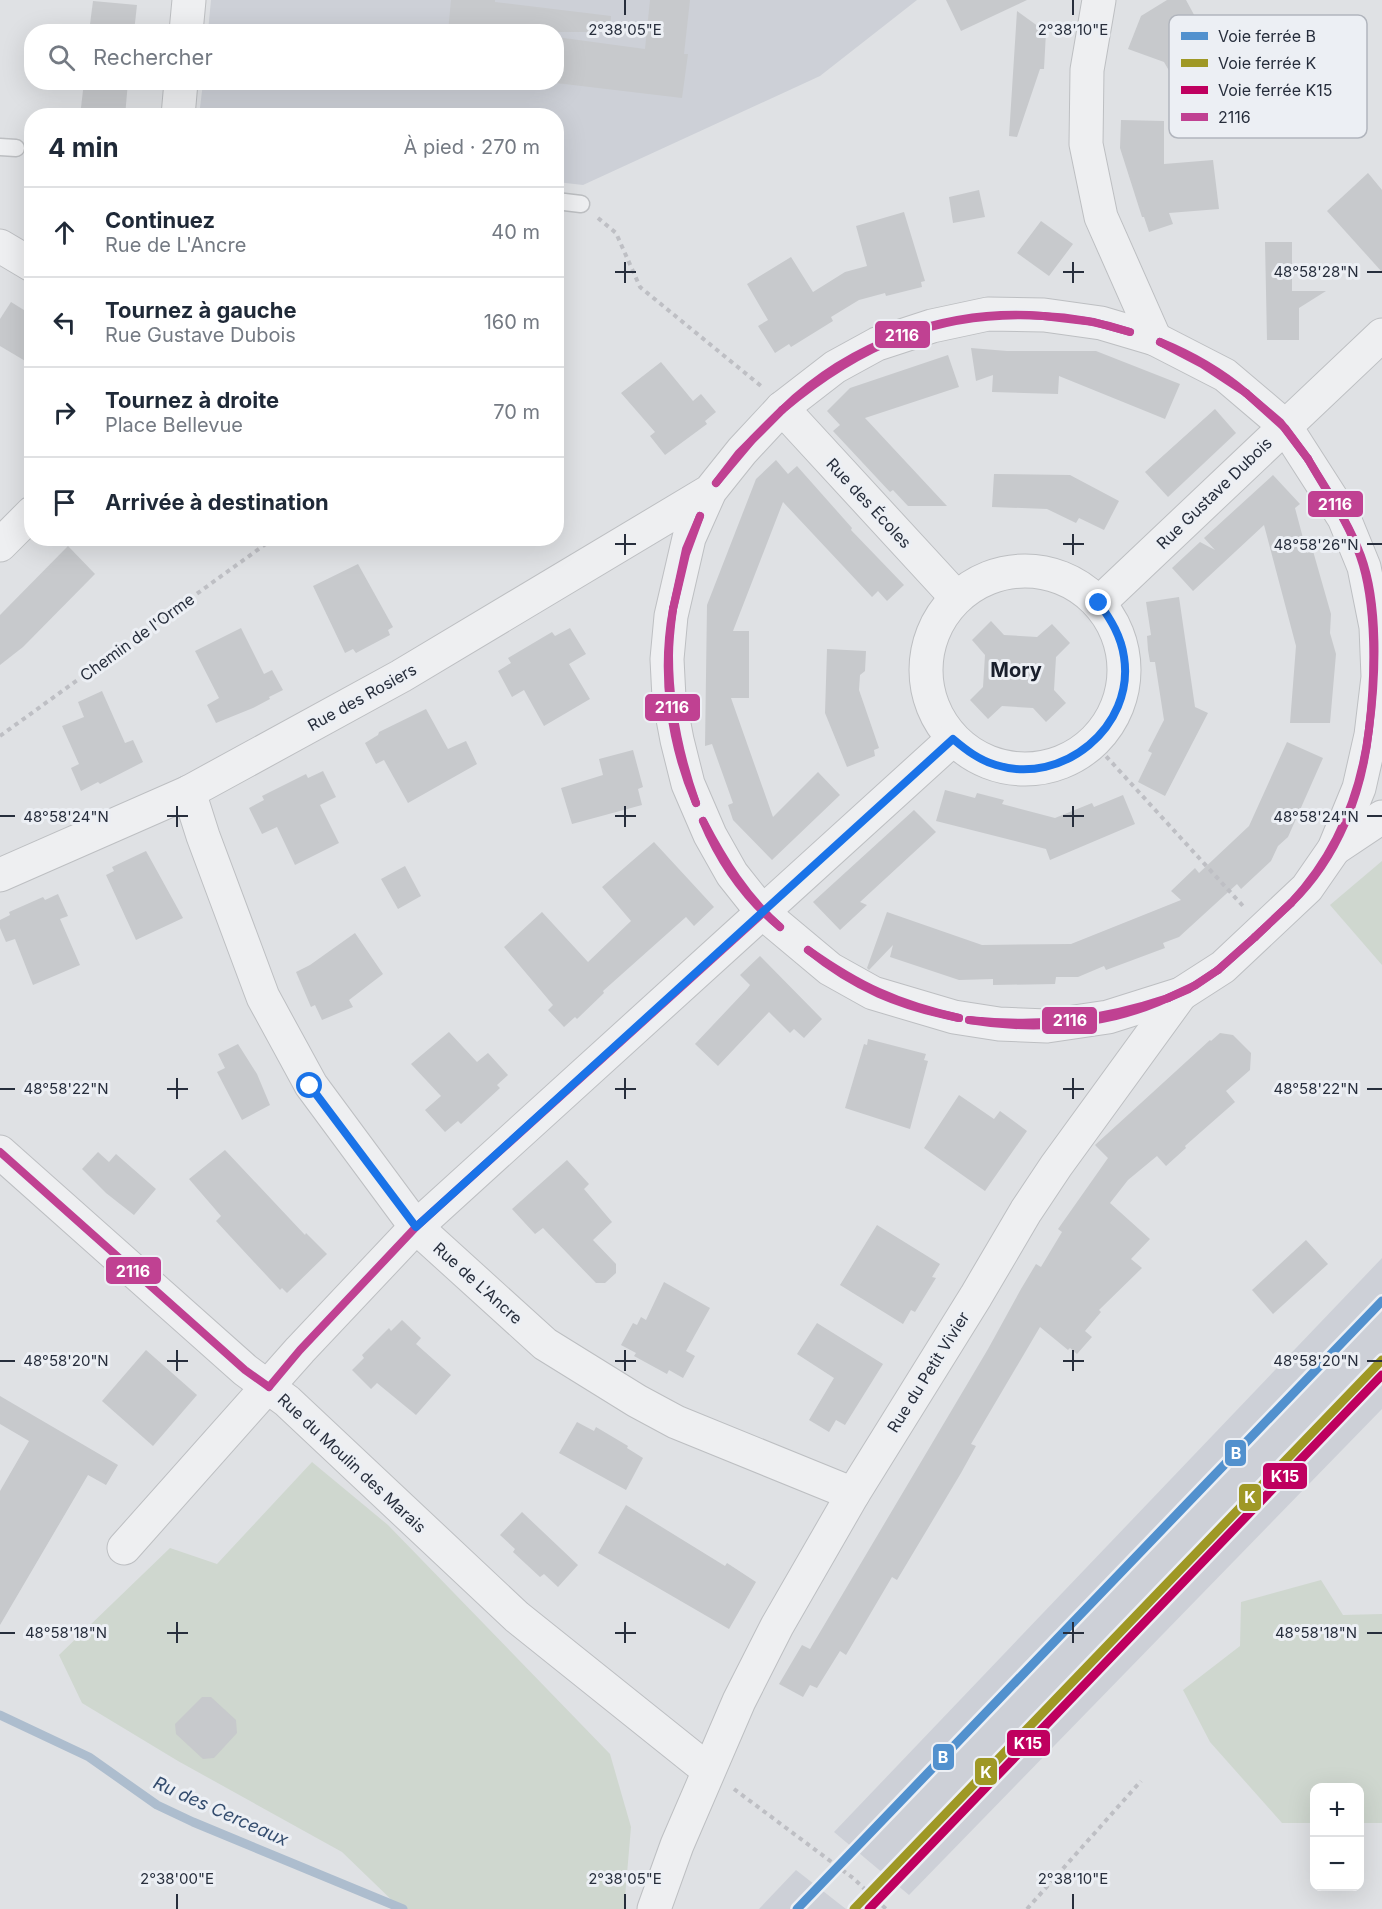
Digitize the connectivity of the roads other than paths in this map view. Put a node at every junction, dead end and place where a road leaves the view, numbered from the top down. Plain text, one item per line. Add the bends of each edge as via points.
1 (189, 0) edge
2 (1099, 0) edge
3 (187, 24) edge
4 (180, 90) edge
5 (179, 108) edge
6 (564, 202) edge
7 (581, 204) road end
8 (0, 246) edge
9 (24, 261) edge
10 (1382, 335) edge
11 (1155, 339) junction
12 (782, 408) junction
13 (1285, 426) junction
14 (710, 491) junction
15 (24, 521) edge
16 (0, 545) edge
17 (956, 597) junction
18 (1099, 603) junction
19 (953, 739) junction
20 (189, 792) junction
21 (1382, 817) edge
22 (1334, 849) junction
23 (0, 875) edge
24 (763, 913) junction
25 (1181, 994) junction
26 (0, 1152) edge
27 (416, 1227) junction
28 (269, 1387) junction
29 (853, 1494) junction
30 (124, 1548) dead end
31 (708, 1770) junction
32 (654, 1909) edge

1 - 3 street
2 - 11 street via 1087,70 1086,144 1101,216
4 - 5 street
6 - 7 lane
8 - 9 street
10 - 13 street, Rue Gustave Dubois
11 - 12 street via 1101,323 1044,315 988,315 932,326 878,344 835,367
11 - 13 street via 1225,375
12 - 14 street
12 - 17 street, Rue des Écoles
13 - 18 street, Rue Gustave Dubois
13 - 22 street via 1344,518 1364,567 1376,627 1378,677 1371,735 1359,788
14 - 20 street, Rue des Rosiers via 401,676
14 - 24 street via 689,538 673,606 667,659 669,698 688,784 710,835 732,874
15 - 16 street
17 - 18 street via 983,579 1013,571 1045,572 1075,583
17 - 19 street via 938,622 926,662 926,683 934,713
18 - 19 street via 1116,629 1124,669 1123,689 1113,718 1094,743 1072,758 1048,767 1022,770 996,766
19 - 24 street
20 - 23 street, Rue des Rosiers
20 - 27 street, Rue de L'Ancre via 202,836 269,1007 310,1086
21 - 22 street
22 - 25 street via 1307,888 1223,968
24 - 25 street via 830,969 873,993 954,1017 1047,1026 1108,1017
24 - 27 street
25 - 29 street, Rue du Petit Vivier via 1026,1211
26 - 28 street, Rue du Moulin des Marais
27 - 28 street
27 - 29 street, Rue de L'Ancre via 545,1344 637,1401 676,1422
28 - 30 street
28 - 31 street, Rue du Moulin des Marais via 517,1617
29 - 31 street, Rue du Petit Vivier via 777,1626
31 - 32 street, Rue du Petit Vivier

